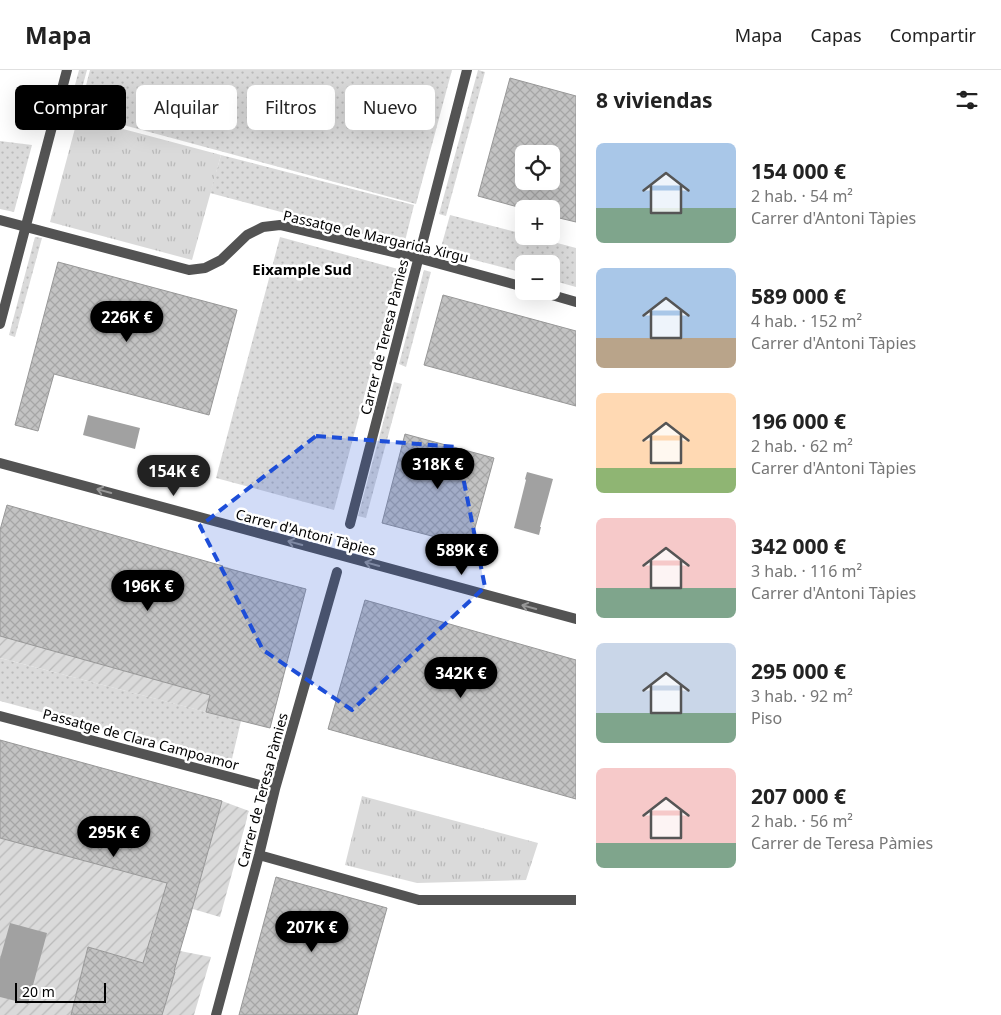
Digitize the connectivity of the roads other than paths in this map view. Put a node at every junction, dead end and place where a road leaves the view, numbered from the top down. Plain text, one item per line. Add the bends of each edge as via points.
1 (68, 70) edge
2 (467, 70) edge
3 (0, 220) edge
4 (25, 226) junction
5 (418, 258) junction
6 (515, 285) edge
7 (560, 297) edge
8 (576, 302) edge
9 (0, 324) edge
10 (0, 463) edge
11 (350, 524) dead end
12 (337, 572) dead end
13 (576, 619) edge
14 (0, 716) edge
15 (275, 789) junction
16 (259, 855) junction
17 (576, 900) edge
18 (216, 1015) edge

1 - 4 street
2 - 5 street, Carrer de Teresa Pàmies
3 - 4 street, Passatge de Margarida Xirgu
4 - 5 street, Passatge de Margarida Xirgu via 189,270 204,268 221,260 247,236 263,227 280,225
4 - 9 street
5 - 6 street, Passatge de Margarida Xirgu
5 - 11 street, Carrer de Teresa Pàmies
7 - 8 street
13 -> 10 street, Carrer d'Antoni Tàpies
12 - 15 street, Carrer de Teresa Pàmies
14 - 15 street, Passatge de Clara Campoamor
15 - 16 street, Carrer de Teresa Pàmies
16 - 17 street via 419,900
16 - 18 street, Carrer de Teresa Pàmies

